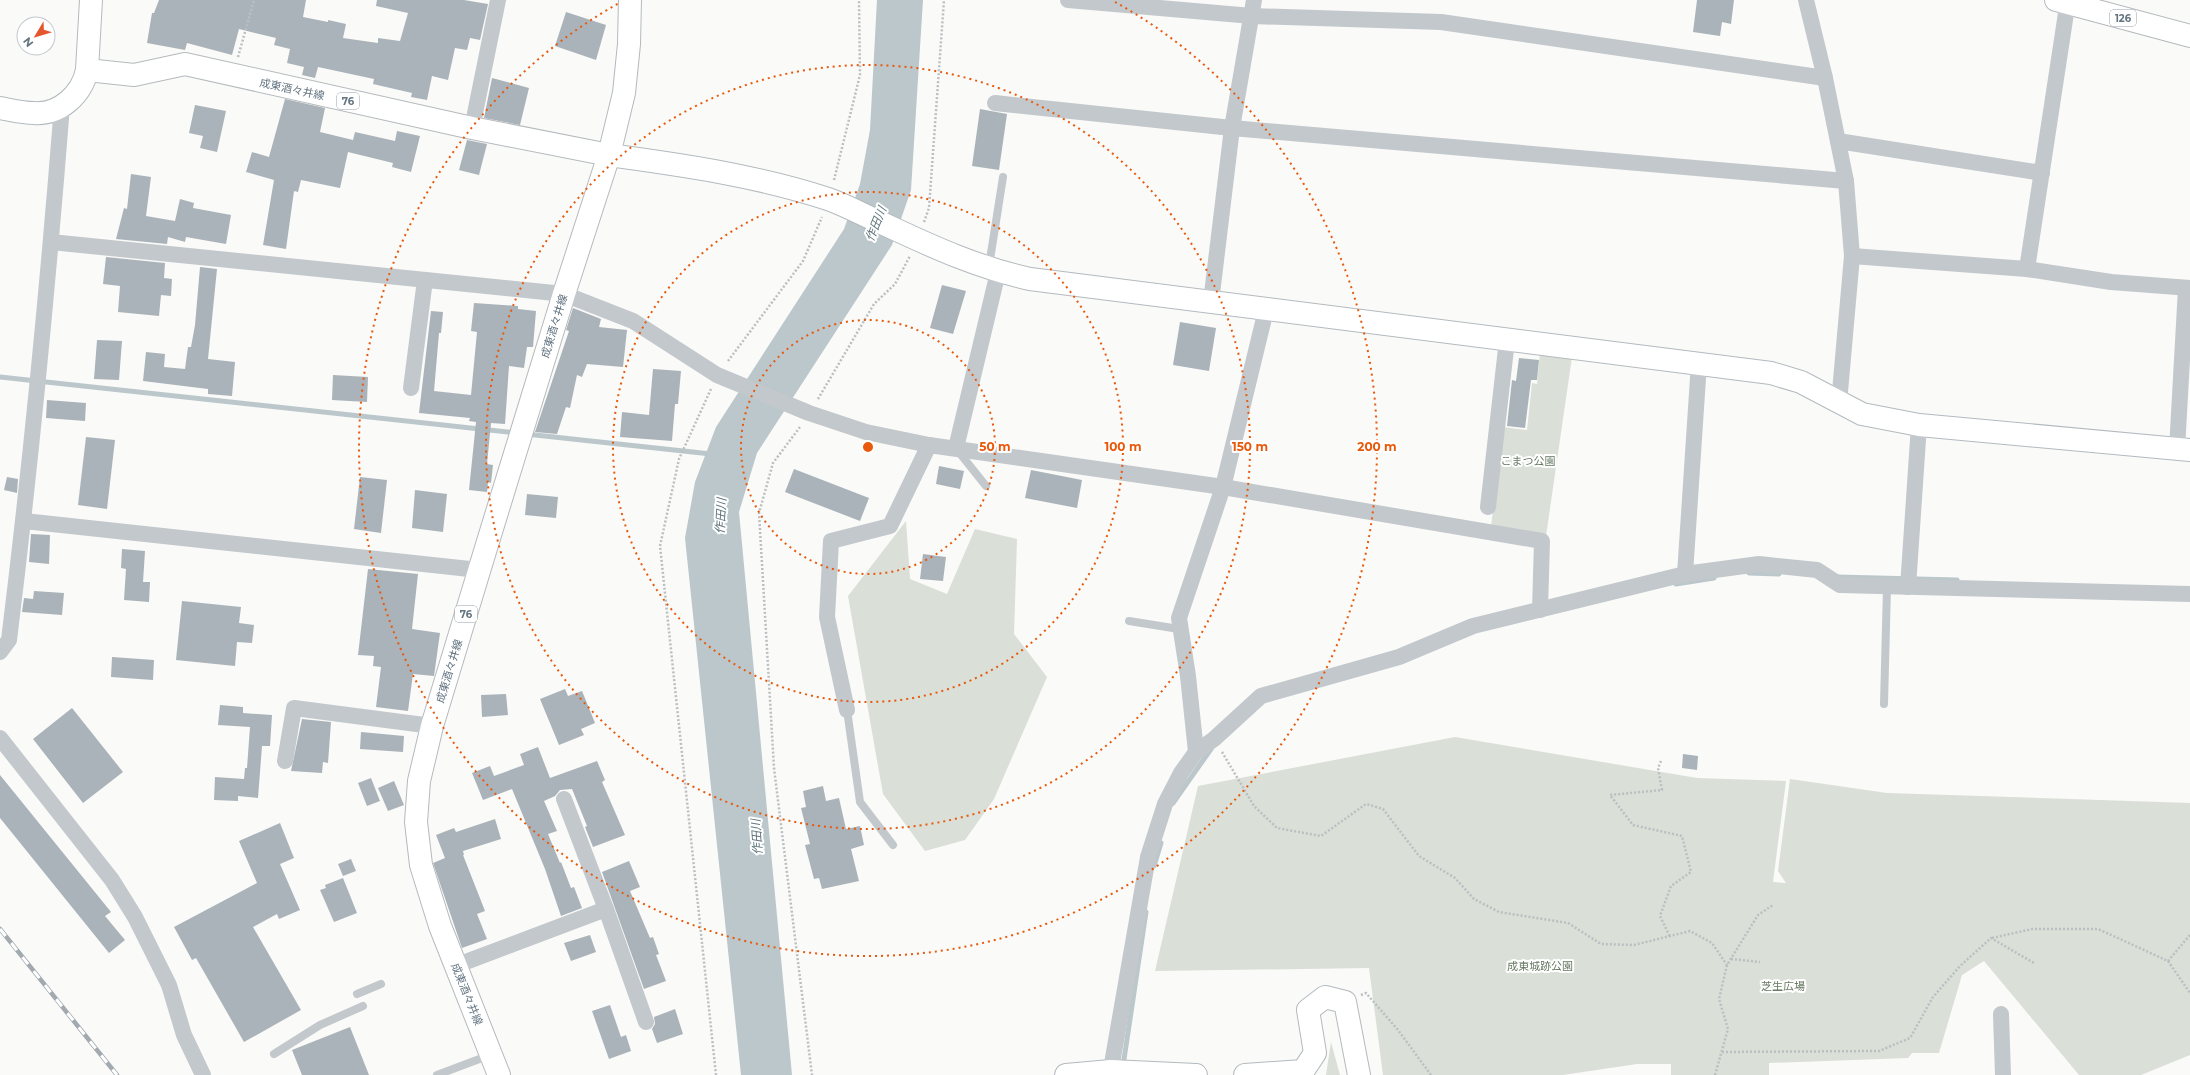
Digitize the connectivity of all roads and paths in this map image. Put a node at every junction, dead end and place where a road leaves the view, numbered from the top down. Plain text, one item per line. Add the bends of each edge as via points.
1 (92, 0) edge
2 (254, 0) edge
3 (498, 0) edge
4 (630, 0) edge
5 (859, 0) edge
6 (1068, 0) edge
7 (1254, 0) edge
8 (1806, 0) edge
9 (2064, 1) edge
10 (1252, 16) junction
11 (2190, 36) edge
12 (88, 70) junction
13 (233, 76) junction
14 (1825, 78) junction
15 (995, 103) dead end
16 (62, 106) junction
17 (0, 108) edge
18 (472, 128) junction
19 (1232, 128) junction
20 (1838, 141) junction
21 (609, 155) junction
22 (2042, 172) junction
23 (1003, 177) dead end
24 (1846, 181) junction
25 (829, 199) junction
26 (52, 242) junction
27 (1852, 256) junction
28 (2027, 269) junction
29 (993, 270) junction
30 (425, 280) junction
31 (2188, 288) edge
32 (564, 294) junction
33 (1211, 302) junction
34 (1266, 310) junction
35 (1507, 340) junction
36 (1699, 363) junction
37 (717, 375) junction
38 (411, 388) dead end
39 (1839, 403) junction
40 (1919, 426) junction
41 (929, 445) junction
42 (956, 448) junction
43 (2184, 449) edge
44 (986, 486) dead end
45 (1223, 487) junction
46 (1488, 507) dead end
47 (24, 521) junction
48 (479, 570) junction
49 (1685, 574) junction
50 (1908, 581) junction
51 (1888, 587) junction
52 (2190, 594) edge
53 (1540, 610) junction
54 (1129, 621) dead end
55 (1180, 629) junction
56 (0, 652) edge
57 (1884, 704) dead end
58 (847, 710) joint
59 (432, 726) junction
60 (2, 743) edge
61 (1219, 748) dead end
62 (1196, 752) junction
63 (285, 761) dead end
64 (1662, 761) dead end
65 (564, 799) dead end
66 (893, 845) dead end
67 (1773, 905) dead end
68 (606, 910) junction
69 (2190, 935) edge
70 (1670, 937) junction
71 (1992, 938) junction
72 (1730, 959) junction
73 (2168, 961) junction
74 (1760, 962) dead end
75 (2034, 963) dead end
76 (1727, 965) junction
77 (455, 966) junction
78 (382, 984) dead end
79 (2190, 993) edge
80 (358, 994) dead end
81 (1345, 1002) junction
82 (363, 1006) dead end
83 (2001, 1014) dead end
84 (646, 1022) dead end
85 (1722, 1052) junction
86 (274, 1054) dead end
87 (491, 1054) junction
88 (1116, 1072) edge
89 (203, 1075) edge
90 (437, 1075) edge
91 (499, 1075) edge
92 (716, 1075) edge
93 (1066, 1075) edge
94 (1196, 1075) edge
95 (1246, 1075) edge
96 (1359, 1075) edge
97 (1431, 1075) edge
98 (1715, 1075) edge
99 (2003, 1075) edge

1 - 12 main road
2 - 13 path
3 - 18 street
4 - 21 main road via 624,93
5 - 25 path via 860,75
6 - 10 street
7 - 10 street
8 - 14 street
9 - 11 main road, 126
9 - 22 street
10 - 14 street via 1441,22
10 - 19 street
12 - 13 main road, 成東酒々井線 / 76 via 134,75 185,64
12 - 16 main road via 85,81 76,95
13 - 18 main road, 成東酒々井線 / 76
14 - 20 street
15 - 19 street
16 - 17 main road via 48,112 35,113
16 - 26 street
18 - 21 main road, 成東酒々井線 / 76
19 - 24 street
19 - 33 street
20 - 22 street
20 - 24 street
21 - 25 main road via 693,166
21 - 32 main road, 成東酒々井線 / 76
22 - 28 street
23 - 29 lane
24 - 27 street
25 - 29 main road via 918,240
25 - 37 path via 803,261
26 - 30 street
26 - 47 street
27 - 28 street
27 - 39 street
28 - 31 street via 2111,282
29 - 33 main road via 1030,279
29 - 42 street
30 - 32 street
30 - 38 street
31 - 43 street
32 - 37 street via 633,321
32 - 48 main road, 成東酒々井線 / 76
33 - 34 main road
34 - 35 main road
34 - 45 street
35 - 36 main road
35 - 46 street
36 - 39 main road via 1771,373 1801,382
36 - 49 street
37 - 41 street via 809,414 866,432
37 - 92 path via 679,459 660,546
39 - 40 main road via 1862,414
40 - 43 main road
40 - 50 street
41 - 42 street
41 - 58 street via 890,526 831,541 828,617
42 - 44 lane
42 - 45 street
45 - 53 street via 1542,541
45 - 55 street via 1178,618
47 - 48 street
47 - 56 street via 9,640
48 - 59 main road, 成東酒々井線 / 76
49 - 51 street via 1759,564 1817,570 1840,585
49 - 53 street
50 - 51 street
50 - 52 street
51 - 57 lane
53 - 62 street via 1473,626 1399,657 1261,696
54 - 55 lane
55 - 62 street
58 - 66 lane via 860,802
59 - 63 street via 294,708
59 - 77 main road, 成東酒々井線 / 76 via 419,781 416,822 421,865
60 - 89 street via 112,880 135,917 169,985 184,1035
61 - 70 path via 1254,806 1277,828 1321,836 1366,804 1383,809 1419,856 1455,878 1474,898 1499,912 1568,923 1601,944 1634,945
62 - 88 street via 1181,773 1165,804 1148,857
64 - 70 path via 1658,768 1662,790 1610,795 1633,825 1682,836 1691,872 1671,886 1660,916
65 - 68 street
67 - 72 path via 1758,915
68 - 77 street
68 - 84 street
69 - 73 path
70 - 76 path via 1690,931 1712,943
71 - 73 path via 2032,929 2098,929
71 - 75 path
71 - 85 path via 1960,966 1933,997 1910,1038 1879,1051
72 - 74 path
72 - 76 path
73 - 79 path
76 - 85 path via 1718,998 1728,1030
77 - 87 main road, 成東酒々井線 / 76
78 - 80 lane
81 - 95 main road via 1325,997 1308,1010 1315,1054 1303,1071
81 - 96 main road
81 - 97 path via 1366,993 1398,1030
82 - 86 lane via 320,1025
83 - 99 street
85 - 98 path
87 - 90 lane
87 - 91 main road, 成東酒々井線 / 76
88 - 93 main road
88 - 94 main road

